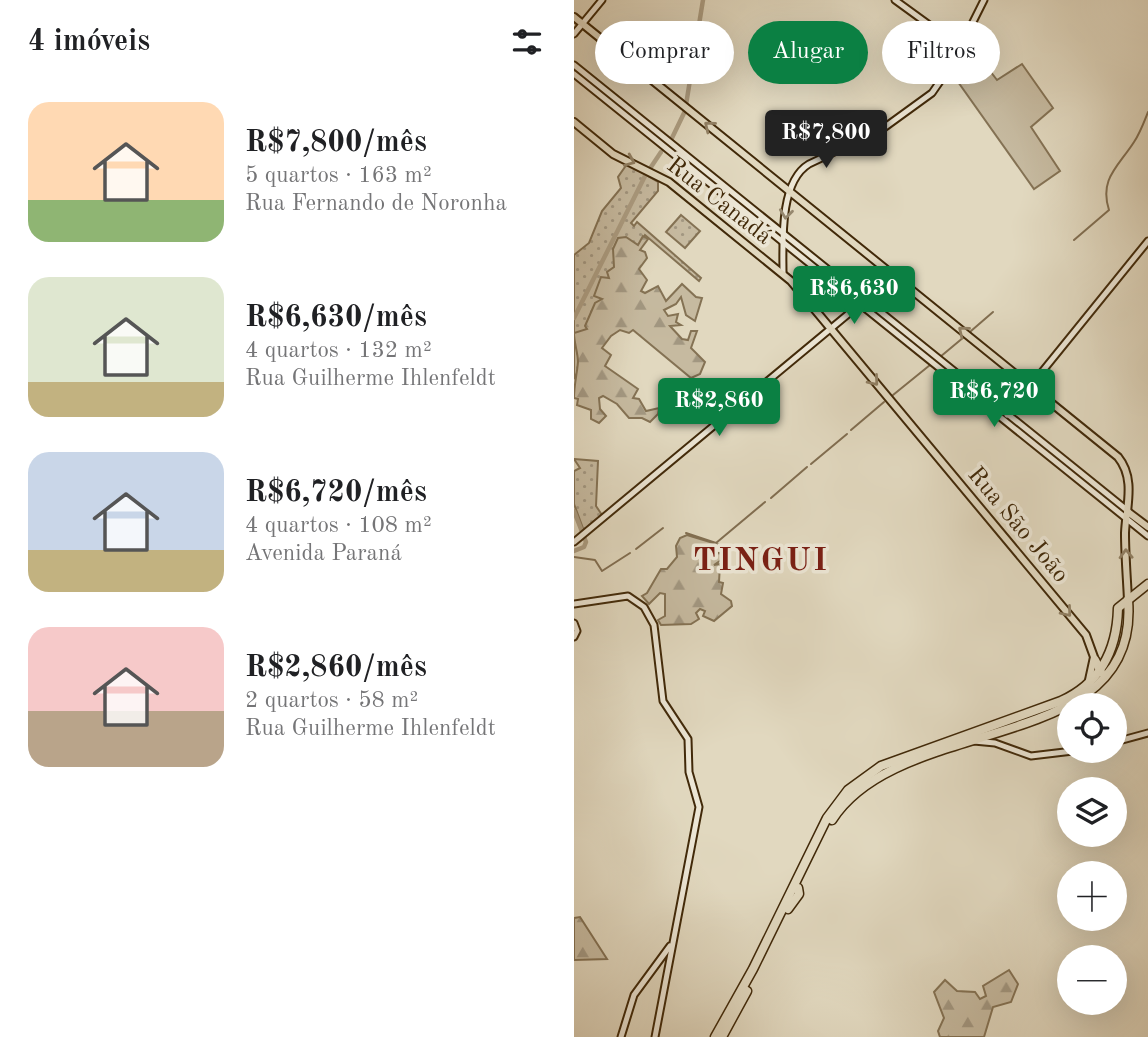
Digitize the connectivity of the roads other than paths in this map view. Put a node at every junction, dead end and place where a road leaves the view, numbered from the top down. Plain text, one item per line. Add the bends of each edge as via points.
1 (602, 0) edge
2 (895, 0) edge
3 (984, 0) edge
4 (574, 17) edge
5 (924, 21) edge
6 (974, 21) edge
7 (582, 24) junction
8 (574, 34) edge
9 (574, 65) edge
10 (574, 74) edge
11 (938, 84) edge
12 (574, 122) edge
13 (790, 192) junction
14 (784, 240) junction
15 (1148, 242) edge
16 (783, 274) junction
17 (894, 276) junction
18 (802, 293) joint
19 (862, 303) junction
20 (831, 328) junction
21 (1030, 386) junction
22 (969, 388) junction
23 (1007, 415) junction
24 (1040, 445) junction
25 (1128, 516) junction
26 (1148, 527) edge
27 (1148, 536) edge
28 (574, 542) edge
29 (1148, 584) edge
30 (1130, 599) junction
31 (574, 604) edge
32 (574, 624) edge
33 (574, 637) edge
34 (1095, 660) junction
35 (1113, 671) junction
36 (1101, 672) junction
37 (1080, 691) junction
38 (994, 728) junction
39 (1148, 733) edge
40 (952, 739) junction
41 (1127, 739) edge
42 (965, 742) junction
43 (1057, 754) edge
44 (916, 756) junction
45 (779, 922) junction
46 (672, 944) junction
47 (652, 970) junction
48 (666, 972) junction
49 (727, 1028) junction
50 (621, 1037) edge
51 (655, 1037) edge
52 (716, 1037) edge
53 (722, 1037) edge

1 - 7 street
2 - 5 street
3 - 6 street
4 - 7 main road
7 - 8 street
13 -> 7 main road
9 - 14 street
10 - 14 street
11 - 13 street via 886,127 806,165
12 -> 16 main road, Rua Canadá via 611,152 669,182
13 -> 14 street
13 - 17 main road
14 - 16 street
14 - 19 street
15 - 21 street
16 - 18 main road, Rua Canadá
17 - 19 street
21 -> 17 main road
18 - 20 main road, Rua São João
19 - 20 street
19 - 22 street
20 - 28 street
20 -> 34 main road, Rua São João via 1084,632
21 - 23 street
21 - 25 main road via 1120,459 1128,478
22 - 23 street
22 - 24 street
23 - 24 street
24 - 25 street
25 - 26 main road
25 - 27 street
30 -> 25 main road
29 - 30 highway
30 - 35 highway via 1128,638
30 - 36 highway via 1118,608 1114,639
31 - 46 street via 625,596 647,611 656,631 664,703 688,739 689,772 699,807
32 - 33 street
34 - 36 highway
34 - 37 main road
35 - 36 highway
35 - 38 highway via 1095,690 1071,704
36 - 37 highway
37 - 38 highway
38 - 40 highway
38 - 42 highway
39 - 41 street
40 - 42 highway
40 - 44 highway
42 - 43 street via 982,742 1036,757
42 - 44 highway
44 - 45 highway via 866,783 845,802 795,889 799,894
45 - 49 highway
45 - 52 highway
46 - 47 street
46 - 48 street
47 - 48 street
47 - 50 street via 632,998
48 - 51 street
49 - 52 highway
49 - 53 highway

